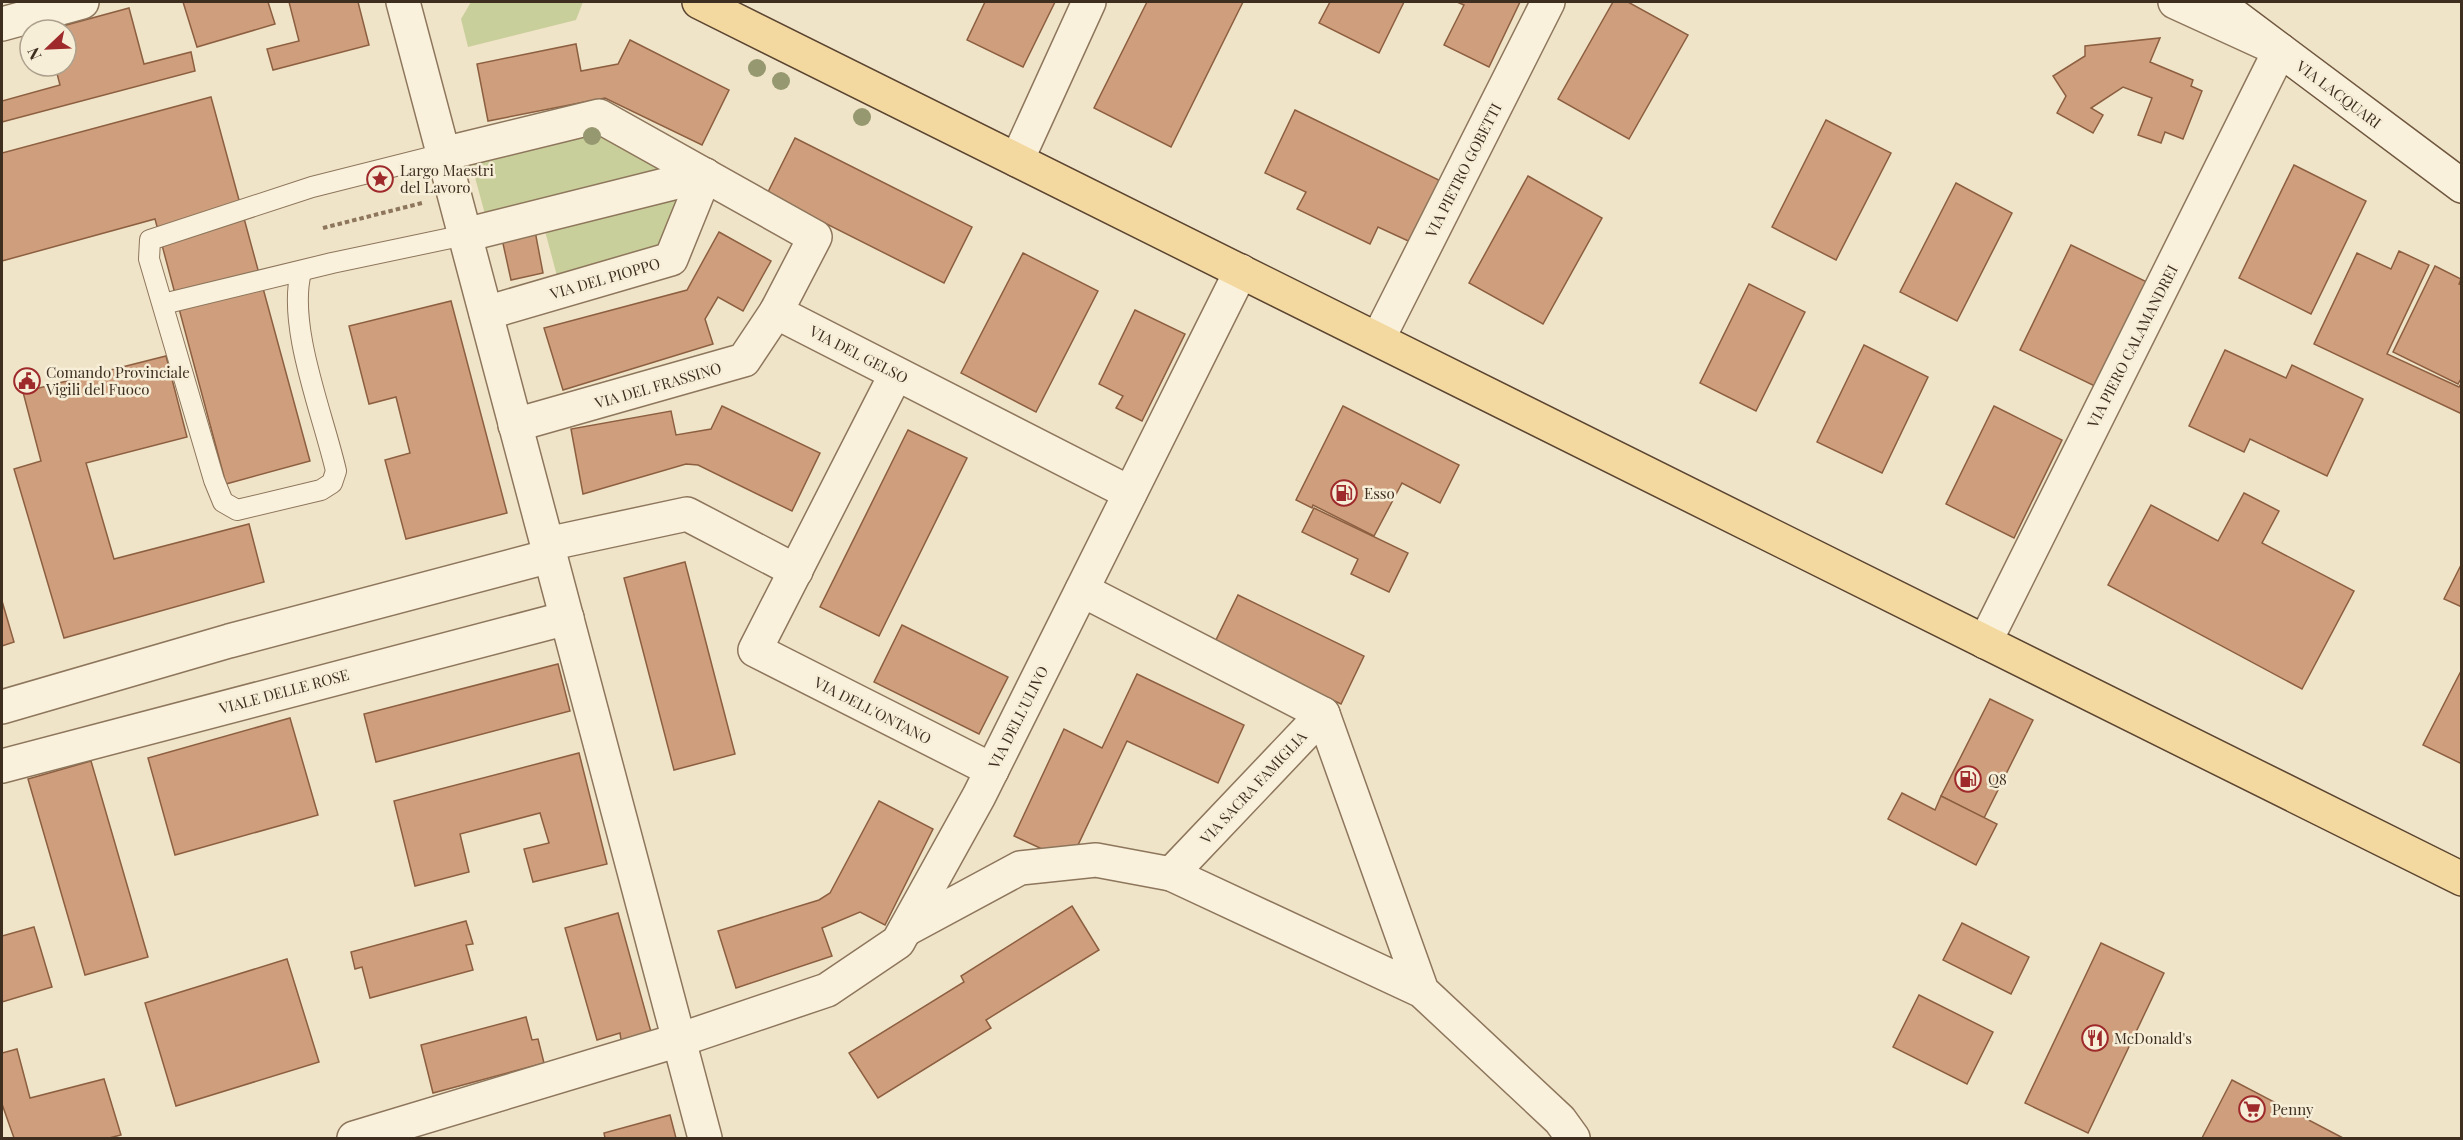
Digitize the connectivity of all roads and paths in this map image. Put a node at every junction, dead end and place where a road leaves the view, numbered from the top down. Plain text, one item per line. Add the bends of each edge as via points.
1 (82, 2) edge
2 (420, 2) edge
3 (1089, 2) edge
4 (1548, 2) edge
5 (2175, 2) edge
6 (2216, 2) edge
7 (713, 5) edge
8 (407, 17) edge
9 (2, 24) edge
10 (2280, 50) junction
11 (443, 154) junction
12 (1017, 160) junction
13 (705, 175) junction
14 (2462, 186) edge
15 (454, 195) junction
16 (323, 228) dead end
17 (465, 235) junction
18 (301, 272) junction
19 (1241, 272) junction
20 (163, 304) junction
21 (776, 312) junction
22 (486, 313) junction
23 (1378, 339) junction
24 (896, 374) junction
25 (515, 425) junction
26 (1130, 493) junction
27 (549, 550) junction
28 (796, 571) junction
29 (1082, 590) junction
30 (567, 618) junction
31 (1985, 642) junction
32 (2, 707) edge
33 (1323, 714) junction
34 (2, 766) edge
35 (992, 770) junction
36 (1171, 874) junction
37 (2462, 879) edge
38 (905, 930) junction
39 (1422, 991) junction
40 (679, 1040) junction
41 (354, 1138) edge
42 (705, 1138) edge
43 (1573, 1138) edge

1 - 9 street
2 - 8 street
3 - 12 street
4 - 23 street, VIA PIETRO GOBETTI
5 - 10 street
6 - 10 street, VIA LACQUARI
7 - 12 main road
8 - 11 street
10 - 14 street, VIA LACQUARI
10 - 31 street, VIA PIERO CALAMANDREI
11 - 13 street via 599,116
11 - 15 street
11 - 20 lane via 312,187 150,240 149,259
12 - 19 main road
13 - 17 street
13 - 21 street via 815,237
13 - 22 street, VIA DEL PIOPPO via 671,259
15 - 16 path
15 - 17 street
17 - 18 lane
17 - 22 street
18 - 20 lane
18 - 20 lane via 296,290 297,321 336,471 332,483 310,493 237,510 223,502 214,480
19 - 23 main road
19 - 26 street, VIA DELL'ULIVO
21 - 24 street, VIA DEL GELSO
21 - 25 street, VIA DEL FRASSINO via 744,360
22 - 25 street
23 - 31 main road
24 - 26 street, VIA DEL GELSO
24 - 28 street
25 - 27 street
26 - 29 street, VIA DELL'ULIVO
27 - 28 street via 687,514
27 - 30 street
27 - 32 street
28 - 35 street, VIA DELL'ONTANO via 755,650
29 - 33 street
29 - 35 street, VIA DELL'ULIVO
30 - 34 street, VIALE DELLE ROSE
30 - 40 street
31 - 37 main road
33 - 36 street, VIA SACRA FAMIGLIA
33 - 39 street, VIA SACRA FAMIGLIA
35 - 38 street, VIA DELL'ULIVO
36 - 38 street via 1096,860 1020,868
36 - 39 street, VIA SACRA FAMIGLIA
38 - 40 street, VIA DELL'ULIVO via 898,942 827,990
39 - 43 street, VIA SACRA FAMIGLIA via 1560,1120
40 - 41 street, VIA DELL'ULIVO
40 - 42 street

